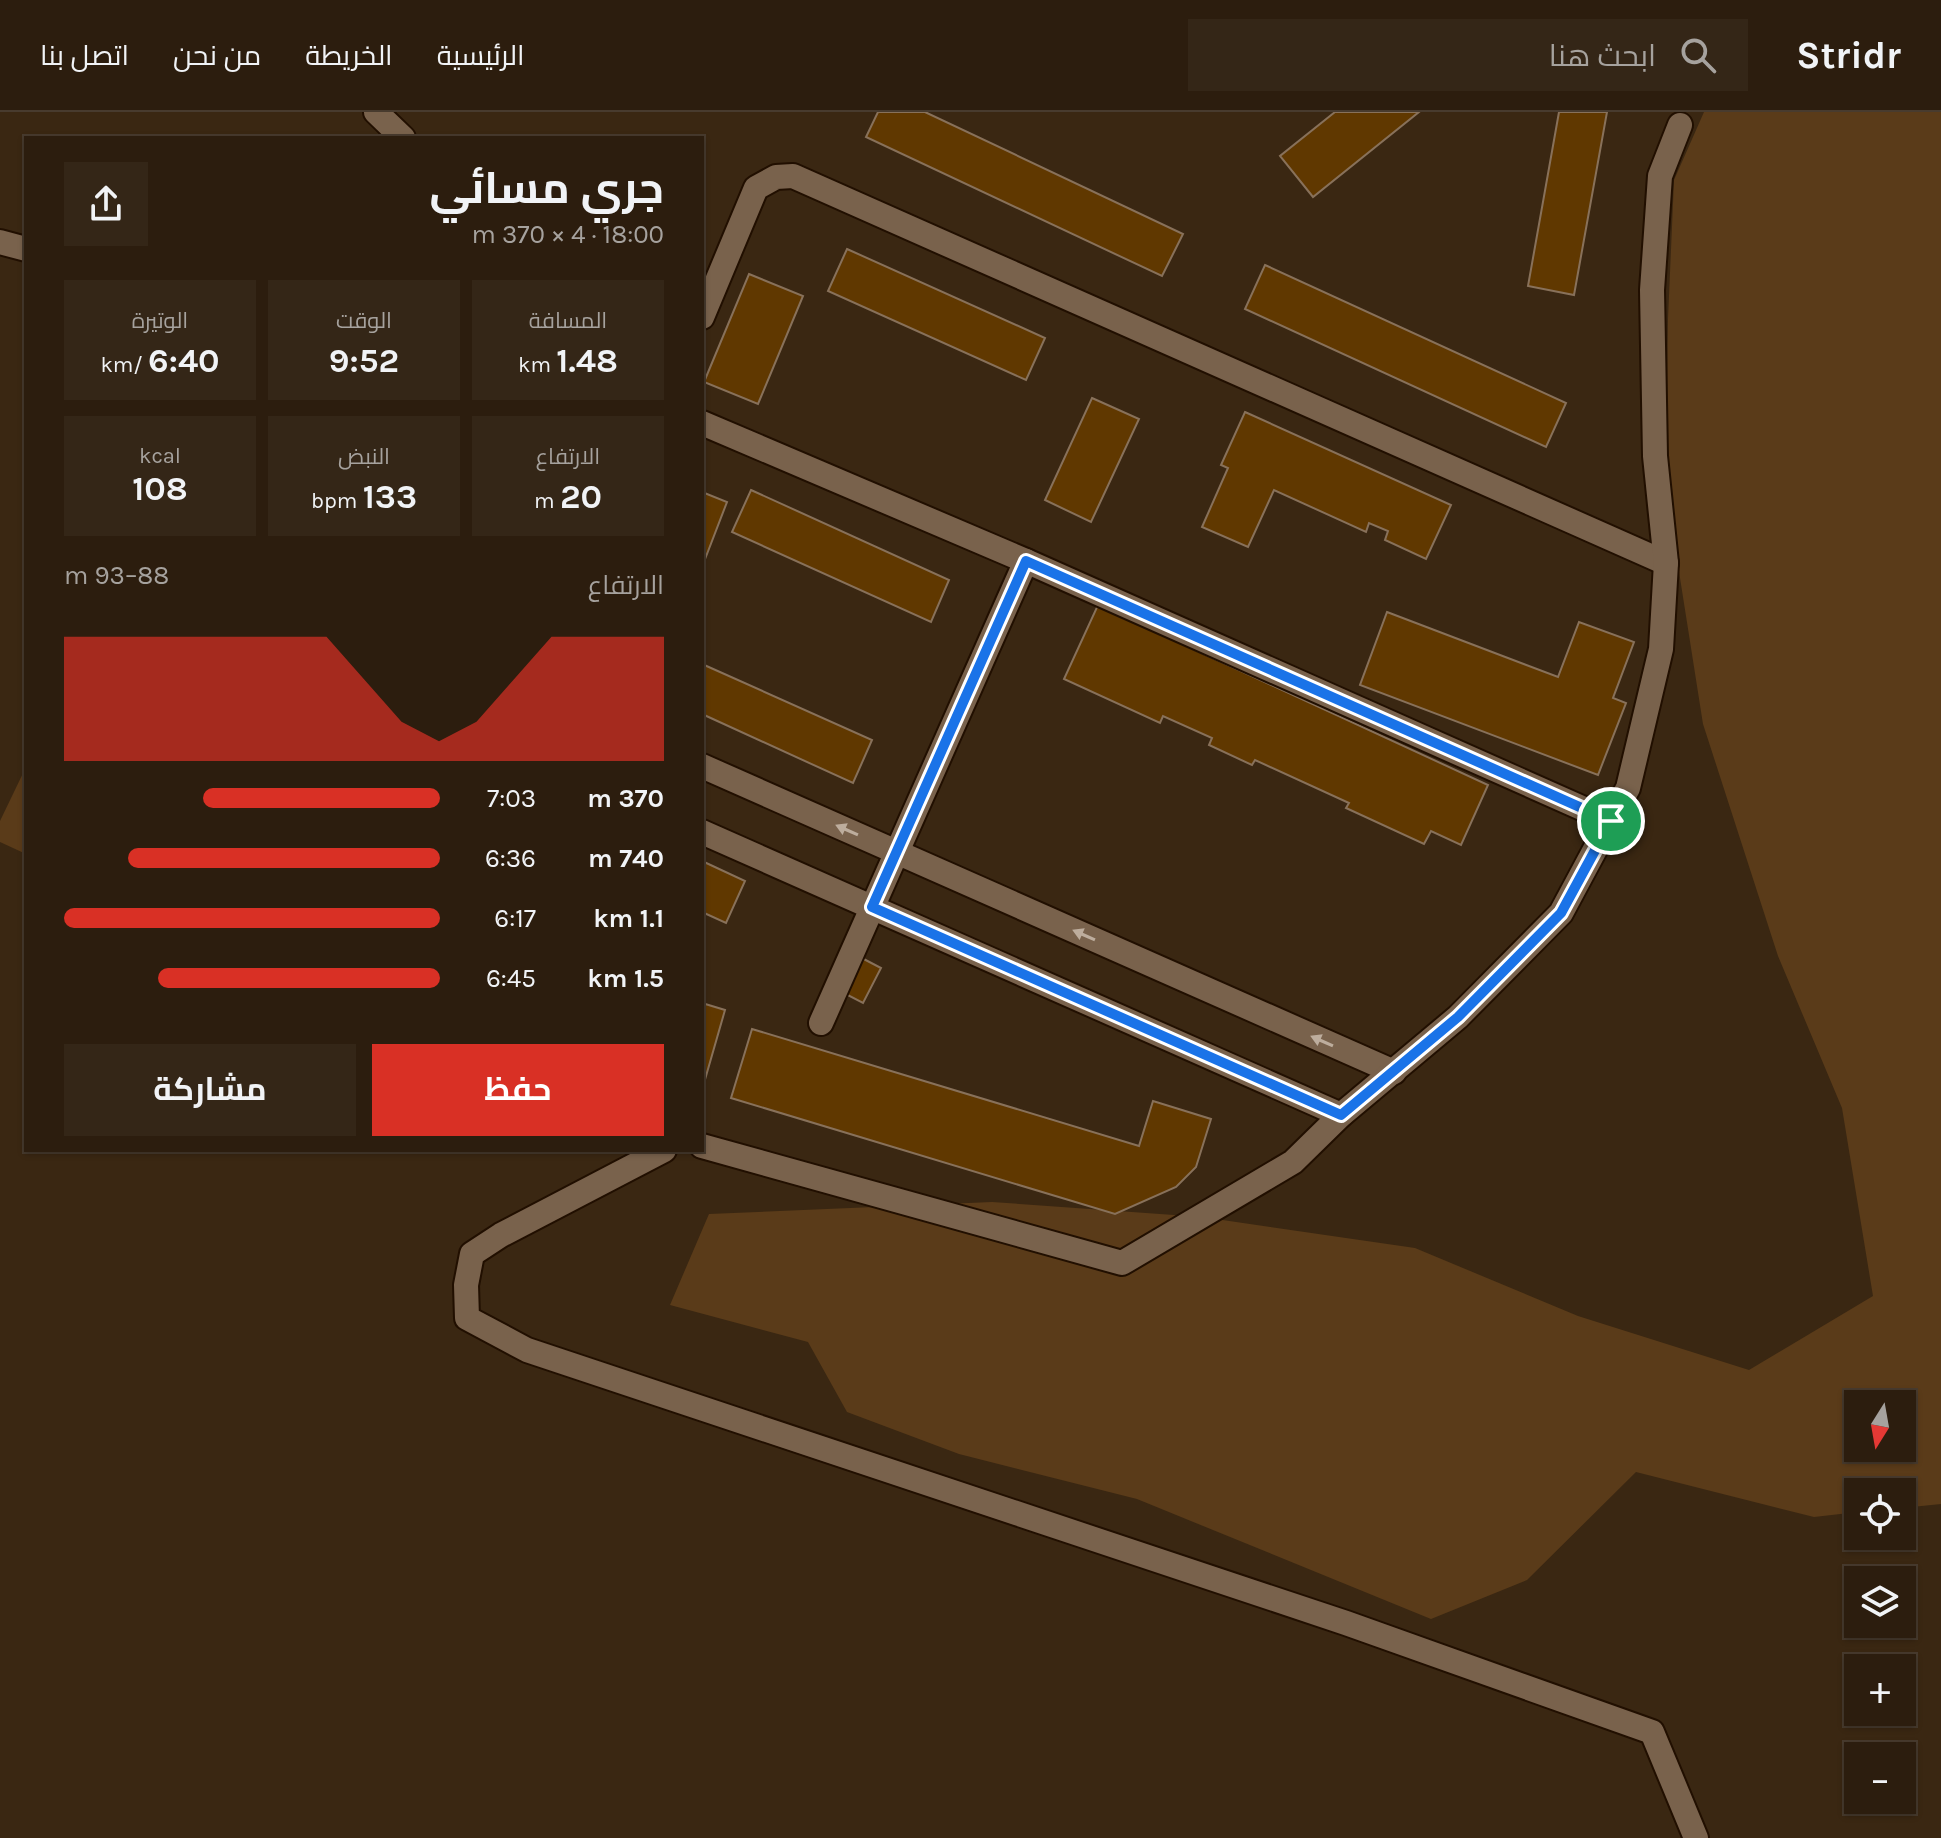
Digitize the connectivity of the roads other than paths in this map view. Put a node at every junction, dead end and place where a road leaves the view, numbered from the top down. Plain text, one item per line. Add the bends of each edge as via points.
1 (376, 112) edge
2 (1680, 125) dead end
3 (401, 136) edge
4 (0, 242) edge
5 (24, 248) edge
6 (704, 312) edge
7 (704, 424) edge
8 (1026, 561) junction
9 (1666, 563) junction
10 (704, 767) edge
11 (1611, 821) junction
12 (704, 833) edge
13 (896, 852) junction
14 (872, 907) junction
15 (821, 1023) dead end
16 (1394, 1072) junction
17 (1341, 1115) junction
18 (704, 1147) edge
19 (660, 1152) edge
20 (1696, 1838) edge

1 - 3 street
2 - 9 street via 1660,176 1652,290 1655,456
4 - 5 street
6 - 9 street via 756,188 776,177 793,176
7 - 8 street
8 - 11 street
8 - 13 street
9 - 11 street via 1661,649 1628,788
13 -> 10 street
11 - 16 street via 1561,913 1458,1017
12 - 14 street
13 - 14 street
16 -> 13 street
14 - 15 street
14 - 17 street
16 - 17 street
17 - 18 street via 1293,1162 1122,1263
19 - 20 street via 472,1254 467,1318 527,1350 1346,1623 1652,1732

